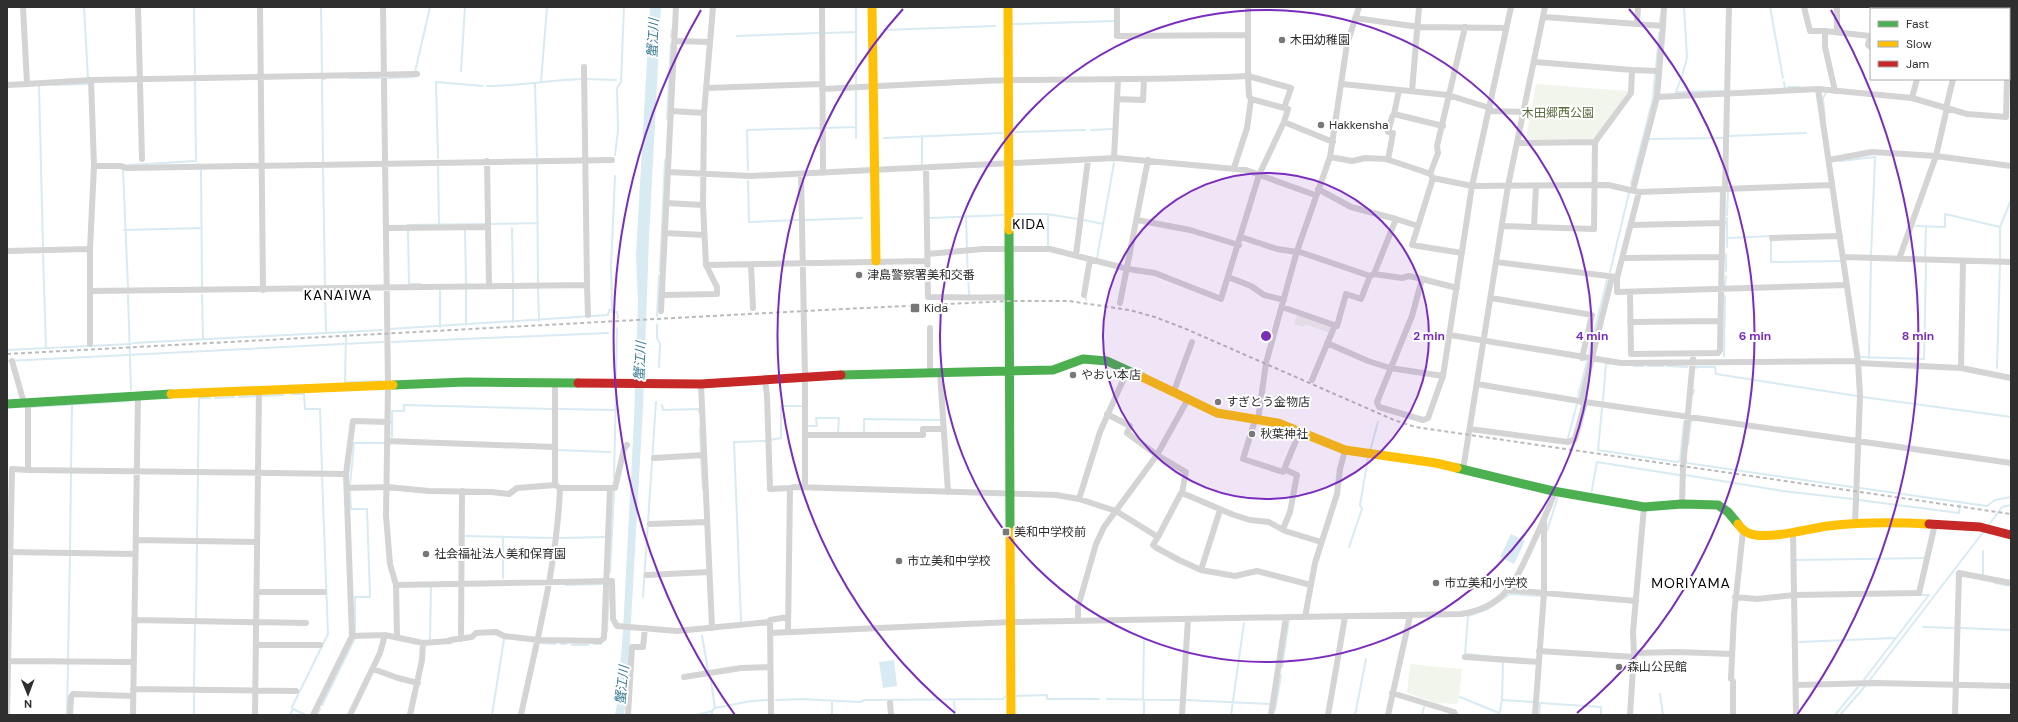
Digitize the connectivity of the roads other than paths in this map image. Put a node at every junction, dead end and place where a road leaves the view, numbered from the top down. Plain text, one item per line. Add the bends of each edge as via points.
1 (23, 7) edge
2 (138, 7) edge
3 (260, 7) edge
4 (383, 7) edge
5 (676, 7) edge
6 (713, 7) edge
7 (822, 7) edge
8 (872, 7) edge
9 (1008, 7) edge
10 (1116, 7) edge
11 (1248, 7) edge
12 (1359, 7) edge
13 (1420, 7) edge
14 (1511, 7) edge
15 (1545, 7) edge
16 (1638, 7) edge
17 (1664, 7) edge
18 (1729, 7) edge
19 (1804, 7) edge
20 (1837, 7) edge
21 (1545, 17) junction
22 (1355, 18) junction
23 (1637, 24) junction
24 (1663, 26) junction
25 (1419, 27) junction
26 (1465, 27) junction
27 (1506, 28) junction
28 (1825, 31) junction
29 (1837, 31) junction
30 (1248, 35) junction
31 (1870, 36) edge
32 (1870, 36) edge
33 (674, 41) junction
34 (710, 42) junction
35 (1870, 46) edge
36 (1535, 62) junction
37 (584, 67) dead end
38 (1632, 70) junction
39 (1659, 71) junction
40 (417, 74) dead end
41 (384, 75) junction
42 (261, 76) junction
43 (1248, 76) junction
44 (1118, 78) junction
45 (140, 79) junction
46 (1144, 79) junction
47 (91, 80) junction
48 (1008, 80) junction
49 (1917, 80) edge
50 (1953, 80) edge
51 (2007, 80) edge
52 (27, 84) junction
53 (1342, 84) junction
54 (7, 85) edge
55 (822, 86) junction
56 (873, 87) junction
57 (706, 88) junction
58 (1818, 89) junction
59 (1399, 90) junction
60 (1412, 91) junction
61 (1835, 91) junction
62 (1727, 94) junction
63 (1450, 96) junction
64 (1656, 96) junction
65 (1912, 98) junction
66 (1116, 99) junction
67 (1251, 99) junction
68 (1284, 108) junction
69 (1946, 108) junction
70 (1489, 109) junction
71 (671, 111) junction
72 (1525, 112) junction
73 (704, 113) junction
74 (1394, 114) junction
75 (1284, 122) junction
76 (1443, 126) junction
77 (1333, 142) junction
78 (1595, 142) junction
79 (1518, 143) junction
80 (1936, 156) junction
81 (1330, 157) junction
82 (1114, 158) junction
83 (142, 159) dead end
84 (586, 160) junction
85 (612, 160) dead end
86 (1088, 160) junction
87 (1148, 160) junction
88 (1388, 160) junction
89 (1829, 160) junction
90 (487, 161) junction
91 (385, 163) junction
92 (1009, 163) junction
93 (94, 166) junction
94 (262, 166) junction
95 (2011, 166) edge
96 (926, 168) junction
97 (1234, 168) junction
98 (875, 171) junction
99 (668, 172) junction
100 (823, 173) junction
101 (703, 174) junction
102 (801, 174) junction
103 (1259, 175) junction
104 (1432, 176) junction
105 (1595, 185) junction
106 (1832, 185) junction
107 (1472, 186) junction
108 (1508, 186) junction
109 (1536, 186) junction
110 (1724, 189) junction
111 (1636, 191) junction
112 (1317, 192) junction
113 (666, 202) junction
114 (703, 205) junction
115 (1396, 219) junction
116 (1137, 220) junction
117 (1723, 224) junction
118 (1631, 225) junction
119 (1418, 226) junction
120 (1502, 226) junction
121 (488, 227) junction
122 (1534, 227) junction
123 (386, 228) junction
124 (665, 233) junction
125 (704, 235) junction
126 (1840, 236) junction
127 (1241, 237) junction
128 (1772, 238) dead end
129 (1238, 245) junction
130 (1009, 248) junction
131 (90, 249) junction
132 (7, 251) edge
133 (1297, 252) junction
134 (1462, 253) junction
135 (1076, 255) junction
136 (927, 257) junction
137 (1722, 257) junction
138 (1843, 257) junction
139 (1622, 258) junction
140 (1090, 259) junction
141 (1899, 259) junction
142 (876, 260) junction
143 (1963, 261) junction
144 (1497, 262) junction
145 (2011, 262) edge
146 (803, 263) junction
147 (706, 265) junction
148 (751, 265) junction
149 (1128, 269) junction
150 (1372, 275) junction
151 (1228, 277) junction
152 (1615, 277) junction
153 (1422, 279) junction
154 (588, 285) junction
155 (1847, 285) junction
156 (489, 286) junction
157 (387, 288) junction
158 (1457, 288) junction
159 (1721, 289) junction
160 (263, 290) junction
161 (90, 291) junction
162 (1630, 292) junction
163 (662, 295) junction
164 (1084, 295) dead end
165 (1009, 297) junction
166 (1491, 298) junction
167 (1284, 300) junction
168 (1120, 304) dead end
169 (1282, 307) junction
170 (753, 308) dead end
171 (661, 311) dead end
172 (588, 315) dead end
173 (1720, 321) junction
174 (1630, 322) junction
175 (1335, 325) junction
176 (930, 328) dead end
177 (1450, 335) junction
178 (1483, 341) junction
179 (1192, 342) dead end
180 (90, 344) dead end
181 (1327, 344) junction
182 (1693, 354) junction
183 (1582, 358) junction
184 (1592, 359) junction
185 (12, 362) dead end
186 (1858, 362) junction
187 (1693, 363) junction
188 (1390, 368) junction
189 (1961, 368) junction
190 (1128, 369) junction
191 (1009, 370) junction
192 (940, 373) junction
193 (930, 374) junction
194 (805, 376) junction
195 (1443, 376) junction
196 (2011, 378) edge
197 (765, 380) junction
198 (1312, 380) dead end
199 (555, 383) junction
200 (701, 384) junction
201 (1477, 384) junction
202 (388, 385) junction
203 (259, 390) junction
204 (1174, 391) junction
205 (138, 395) junction
206 (1188, 399) junction
207 (26, 402) junction
208 (1583, 402) junction
209 (7, 404) edge
210 (1107, 414) junction
211 (1688, 416) junction
212 (1256, 420) junction
213 (388, 422) junction
214 (943, 429) junction
215 (1470, 429) junction
216 (1300, 431) junction
217 (805, 435) junction
218 (1858, 440) junction
219 (388, 441) junction
220 (627, 445) dead end
221 (554, 447) junction
222 (1345, 450) junction
223 (704, 455) junction
224 (1157, 455) junction
225 (654, 458) dead end
226 (2011, 463) edge
227 (1284, 469) junction
228 (28, 470) junction
229 (137, 470) junction
230 (1463, 470) junction
231 (258, 472) junction
232 (346, 474) junction
233 (557, 486) junction
234 (387, 487) junction
235 (805, 487) junction
236 (347, 488) junction
237 (610, 488) junction
238 (790, 488) junction
239 (462, 491) junction
240 (1555, 491) junction
241 (948, 492) junction
242 (1182, 493) junction
243 (9, 494) edge
244 (1010, 494) junction
245 (1080, 499) junction
246 (1682, 504) junction
247 (1644, 507) junction
248 (1220, 510) junction
249 (1116, 511) junction
250 (1544, 521) junction
251 (707, 522) junction
252 (1854, 523) junction
253 (650, 524) dead end
254 (1936, 524) junction
255 (1283, 529) junction
256 (1744, 531) junction
257 (1793, 532) junction
258 (2011, 535) edge
259 (1158, 536) junction
260 (136, 540) junction
261 (257, 542) junction
262 (1321, 542) junction
263 (9, 552) edge
264 (135, 554) junction
265 (1201, 570) junction
266 (709, 572) junction
267 (647, 575) dead end
268 (606, 581) junction
269 (550, 582) junction
270 (2011, 583) edge
271 (462, 584) junction
272 (396, 585) junction
273 (1311, 585) junction
274 (1509, 590) junction
275 (257, 592) junction
276 (324, 592) dead end
277 (1544, 593) junction
278 (1794, 595) junction
279 (1735, 597) junction
280 (1636, 601) junction
281 (1410, 616) junction
282 (788, 617) junction
283 (1286, 617) junction
284 (1306, 617) junction
285 (1345, 617) junction
286 (1188, 619) junction
287 (134, 620) junction
288 (1078, 620) junction
289 (256, 622) junction
290 (770, 622) junction
291 (1011, 622) junction
292 (306, 623) dead end
293 (645, 628) junction
294 (712, 628) junction
295 (788, 632) junction
296 (770, 633) junction
297 (385, 635) junction
298 (352, 636) junction
299 (397, 637) junction
300 (461, 638) junction
301 (538, 640) junction
302 (423, 643) junction
303 (256, 645) junction
304 (320, 645) dead end
305 (1539, 651) junction
306 (1732, 654) junction
307 (1634, 655) junction
308 (1465, 657) dead end
309 (8, 661) edge
310 (134, 662) junction
311 (1539, 662) junction
312 (770, 667) junction
313 (372, 669) junction
314 (684, 676) dead end
315 (418, 683) junction
316 (1796, 685) junction
317 (1956, 685) junction
318 (2011, 686) edge
319 (133, 689) junction
320 (255, 691) junction
321 (296, 691) dead end
322 (1392, 692) junction
323 (133, 696) junction
324 (890, 703) dead end
325 (7, 715) edge
326 (70, 715) edge
327 (133, 715) edge
328 (255, 715) edge
329 (313, 715) edge
330 (350, 715) edge
331 (410, 715) edge
332 (521, 715) edge
333 (628, 715) edge
334 (771, 715) edge
335 (891, 715) edge
336 (1011, 715) edge
337 (1182, 715) edge
338 (1271, 715) edge
339 (1328, 715) edge
340 (1388, 715) edge
341 (1455, 715) edge
342 (1535, 715) edge
343 (1630, 715) edge
344 (1734, 715) edge
345 (1796, 715) edge
346 (1955, 715) edge

1 - 52 street
2 - 45 street
3 - 42 street
4 - 41 street
5 - 33 street
6 - 34 street
7 - 55 street
8 - 56 street
9 - 48 street
10 - 30 street via 1117,36
11 - 30 street
12 - 22 street
13 - 25 street
14 - 27 street
15 - 21 street
16 - 23 street
17 - 24 street
18 - 62 street
19 - 28 street via 1810,31
20 - 29 street
21 - 23 street
21 - 36 street
22 - 25 street
22 - 53 street via 1347,44
23 - 24 street
24 - 39 street
25 - 26 street
25 - 60 street
26 - 27 street
26 - 63 street
27 - 70 street
28 - 29 street
28 - 61 street via 1825,47
29 - 31 street
30 - 43 street
32 - 35 street
33 - 34 street
33 - 71 street
34 - 57 street
36 - 38 street
36 - 72 street
37 - 84 street
38 - 39 street
38 - 78 street via 1631,93
39 - 64 street
40 - 41 street
41 - 42 street
41 - 91 street
42 - 45 street
42 - 94 street
43 - 46 street
43 - 67 street
43 - 68 street via 1291,88
44 - 46 street
44 - 48 street
44 - 66 street
45 - 47 street
45 - 83 street
46 - 66 street via 1143,100
47 - 52 street
47 - 93 street
48 - 56 street
48 - 92 street
49 - 65 street
50 - 69 street
51 - 69 street via 2006,117 1967,114
52 - 54 street
53 - 59 street
53 - 77 street
55 - 56 street
55 - 57 street
55 - 100 street
56 - 98 street
57 - 73 street
58 - 61 street
58 - 62 street
58 - 89 street
59 - 60 street
59 - 74 street
60 - 63 street
61 - 65 street
62 - 64 street
62 - 110 street
63 - 70 street
63 - 76 street
64 - 111 street
65 - 69 street
66 - 82 street
67 - 68 street
67 - 97 street via 1247,128
68 - 75 street via 1288,109
69 - 80 street
70 - 72 street
70 - 107 street
71 - 73 street
71 - 99 street
72 - 79 street
73 - 101 street
74 - 76 street
74 - 88 street via 1388,132 1393,133
75 - 77 street
75 - 103 street
76 - 104 street
77 - 81 street
78 - 79 street
78 - 105 street
79 - 108 street
80 - 89 street via 1872,152
80 - 95 street
80 - 141 street
81 - 88 street via 1352,161 1365,158
81 - 112 street
82 - 86 street
82 - 87 street
84 - 85 street
84 - 90 street
84 - 154 street
86 - 92 street
86 - 135 street
87 - 97 street
87 - 116 street
88 - 104 street
89 - 106 street
90 - 91 street
90 - 121 street
91 - 94 street
91 - 123 street
92 - 96 street
92 - 130 street
93 - 94 street
93 - 131 street
94 - 160 street
96 - 98 street
96 - 136 street
97 - 103 street
98 - 100 street
98 - 142 street
99 - 101 street
99 - 113 street
100 - 102 street
101 - 102 street
101 - 114 street
102 - 146 street
103 - 112 street
103 - 127 street
104 - 107 street
104 - 119 street
105 - 109 street
105 - 111 street
105 - 122 street via 1594,229
106 - 110 street
106 - 126 street
107 - 108 street
107 - 134 street
108 - 109 street
108 - 120 street
109 - 122 street
110 - 111 street
110 - 117 street
111 - 118 street
112 - 115 street via 1351,207
112 - 133 street
113 - 114 street
113 - 124 street
114 - 125 street
115 - 119 street
115 - 150 street
116 - 129 street via 1190,230
116 - 149 street
117 - 118 street
117 - 137 street
118 - 139 street
119 - 134 street via 1412,245
120 - 122 street
120 - 144 street
121 - 123 street
121 - 156 street
123 - 157 street
124 - 125 street
124 - 163 street
125 - 147 street
126 - 128 street
126 - 138 street
127 - 129 street
127 - 133 street via 1277,249
129 - 151 street
130 - 135 street via 1050,249
130 - 136 street
130 - 165 street
131 - 132 street
131 - 161 street
133 - 150 street
133 - 167 street
134 - 158 street
135 - 140 street
136 - 142 street
136 - 165 street via 928,297
137 - 139 street
137 - 159 street
138 - 141 street
138 - 155 street
139 - 152 street
140 - 149 street
140 - 164 street
141 - 143 street
142 - 146 street
143 - 145 street
143 - 189 street
144 - 152 street
144 - 166 street
146 - 148 street
146 - 194 street
147 - 148 street
147 - 163 street via 717,287 717,294
148 - 170 street
149 - 151 street via 1155,273 1221,300
149 - 168 street
150 - 153 street
150 - 175 street via 1361,299 1346,294 1338,325
151 - 167 street via 1251,286 1264,295
152 - 162 street via 1617,292
152 - 184 street
153 - 158 street
153 - 188 street via 1412,316
154 - 156 street
154 - 172 street
155 - 159 street
155 - 186 street
156 - 157 street
157 - 160 street
157 - 202 street
158 - 177 street
159 - 162 street
159 - 173 street
160 - 161 street
161 - 180 street
162 - 174 street
163 - 171 street
165 - 191 street
166 - 178 street
166 - 183 street via 1592,315
167 - 169 street
169 - 175 street
169 - 212 street via 1265,366
173 - 174 street
173 - 182 street via 1718,354
174 - 182 street via 1631,354
175 - 181 street
176 - 193 street
177 - 178 street
177 - 195 street
178 - 183 street
178 - 201 street
179 - 204 street
181 - 188 street
181 - 198 street
182 - 187 street
183 - 184 street
184 - 187 street via 1621,363
184 - 208 street
185 - 207 street
186 - 187 street
186 - 189 street
186 - 218 street
187 - 211 street
188 - 195 street
188 - 195 street via 1377,402 1379,407 1423,420 1428,418
189 - 196 street
190 - 191 street via 1107,360 1083,359 1053,370
190 - 204 street
190 - 210 street
191 - 192 street
191 - 244 street
192 - 193 street
192 - 214 street
193 - 194 street
194 - 197 street
194 - 217 street
197 - 200 street
197 - 238 street via 770,488
199 - 200 street
199 - 202 street via 465,382
199 - 221 street
200 - 223 street
201 - 208 street
201 - 215 street
202 - 203 street
202 - 213 street
203 - 205 street
203 - 231 street
204 - 206 street
205 - 207 street
205 - 229 street
206 - 212 street via 1217,413
206 - 224 street
207 - 209 street
207 - 228 street
208 - 211 street
208 - 215 street via 1575,439 1568,442
210 - 224 street via 1130,426 1127,433
210 - 245 street
211 - 218 street
211 - 246 street
212 - 216 street via 1278,423
212 - 227 street via 1243,459 1283,472
213 - 219 street
213 - 232 street via 353,421
214 - 217 street via 923,430 923,435
214 - 241 street
215 - 230 street
216 - 222 street
216 - 227 street
217 - 235 street
218 - 226 street
218 - 252 street
219 - 221 street
219 - 234 street
220 - 237 street via 615,488
221 - 233 street
222 - 230 street
222 - 262 street via 1337,494
223 - 225 street
223 - 251 street
224 - 242 street via 1186,472
224 - 249 street
227 - 255 street via 1297,475 1290,512
228 - 229 street
228 - 243 street via 12,469
229 - 231 street
229 - 260 street
230 - 240 street
231 - 232 street
231 - 261 street
232 - 236 street
233 - 237 street
233 - 239 street via 517,488 509,494
233 - 269 street via 559,521
234 - 236 street
234 - 239 street
234 - 272 street via 390,564
235 - 238 street
235 - 241 street
236 - 298 street
237 - 268 street
238 - 282 street
239 - 271 street
240 - 247 street
240 - 250 street
241 - 244 street
242 - 248 street
242 - 259 street
243 - 263 street
244 - 245 street via 1056,495
244 - 291 street
245 - 249 street
246 - 247 street
246 - 256 street via 1718,505 1728,512
247 - 280 street
248 - 255 street via 1250,520 1269,522
248 - 265 street
249 - 259 street
249 - 288 street via 1096,544 1078,607
250 - 274 street
250 - 277 street
251 - 253 street
251 - 266 street
252 - 254 street
252 - 257 street
254 - 258 street via 1980,527
254 - 278 street via 1919,593
255 - 262 street
256 - 257 street via 1755,535
256 - 279 street
257 - 278 street
259 - 265 street via 1153,545 1155,547
260 - 261 street
260 - 264 street
261 - 275 street
262 - 273 street
263 - 264 street
263 - 309 street
264 - 287 street
265 - 273 street via 1235,576 1257,571
266 - 267 street
266 - 294 street
268 - 269 street
268 - 293 street via 612,581 614,619 617,626
268 - 301 street via 604,638 600,641
269 - 271 street
269 - 301 street
270 - 317 street via 1959,573
271 - 272 street
271 - 300 street
272 - 299 street
273 - 284 street
274 - 277 street
274 - 281 street via 1492,604 1473,612
275 - 276 street
275 - 289 street
277 - 280 street
277 - 305 street
278 - 279 street via 1757,599
278 - 316 street
279 - 306 street
280 - 307 street
281 - 285 street
281 - 322 street
282 - 290 street
282 - 295 street
283 - 284 street
283 - 286 street
283 - 338 street
284 - 285 street
285 - 339 street
286 - 288 street
286 - 337 street
287 - 289 street
287 - 310 street
288 - 291 street
289 - 292 street
289 - 303 street
290 - 294 street
290 - 296 street
291 - 295 street
291 - 336 street
293 - 294 street via 677,631
293 - 333 street via 643,647 632,648
295 - 296 street
296 - 312 street
297 - 298 street
297 - 299 street
297 - 313 street
298 - 329 street
299 - 302 street
300 - 301 street via 472,637 476,633 496,632 504,636
300 - 302 street
301 - 332 street
302 - 315 street
303 - 304 street
303 - 320 street
305 - 307 street
305 - 311 street
306 - 307 street via 1677,652
306 - 344 street
307 - 343 street
308 - 311 street
309 - 310 street
309 - 325 street
310 - 319 street
311 - 342 street
312 - 314 street via 741,668
312 - 334 street
313 - 315 street
313 - 330 street
315 - 331 street
316 - 317 street
316 - 345 street
317 - 318 street
317 - 346 street
319 - 320 street
319 - 323 street
320 - 321 street
320 - 328 street
322 - 340 street
322 - 341 street via 1454,712
323 - 326 street via 73,694
323 - 327 street
324 - 335 street

